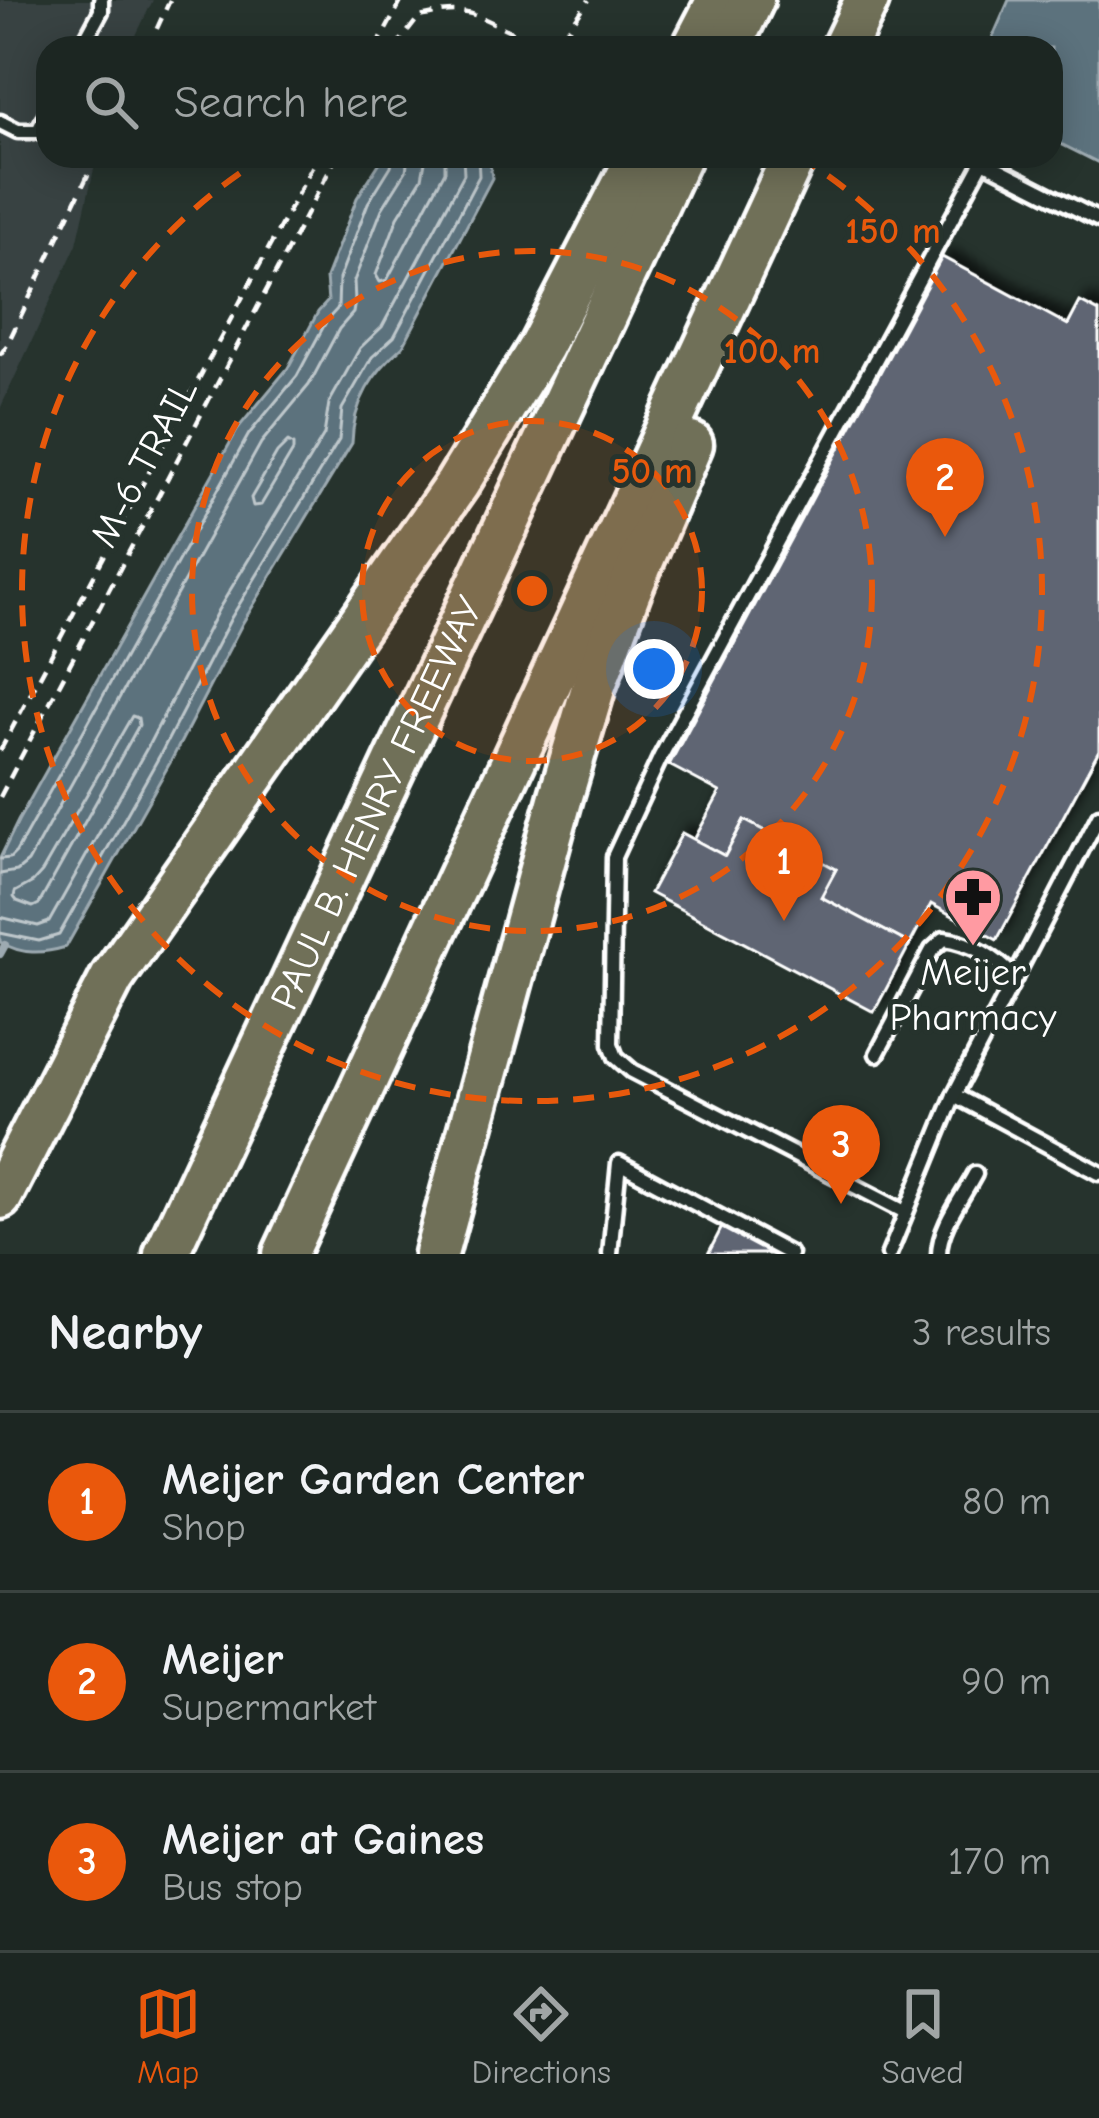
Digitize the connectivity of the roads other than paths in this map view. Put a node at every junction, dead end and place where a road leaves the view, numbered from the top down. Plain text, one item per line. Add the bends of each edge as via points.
1 (101, 0) edge
2 (719, 0) edge
3 (752, 0) edge
4 (867, 0) edge
5 (888, 0) edge
6 (87, 36) edge
7 (700, 36) edge
8 (735, 36) edge
9 (850, 36) edge
10 (872, 36) edge
11 (0, 122) edge
12 (36, 131) edge
13 (633, 168) edge
14 (673, 168) edge
15 (788, 168) edge
16 (814, 168) edge
17 (979, 168) edge
18 (997, 168) edge
19 (1099, 220) edge
20 (1099, 816) edge
21 (1015, 978) junction
22 (877, 1054) dead end
23 (954, 1095) junction
24 (1099, 1173) edge
25 (975, 1174) dead end
26 (0, 1197) edge
27 (905, 1212) junction
28 (166, 1254) edge
29 (285, 1254) edge
30 (436, 1254) edge
31 (610, 1254) edge
32 (790, 1254) edge
33 (889, 1254) edge
34 (939, 1254) edge

1 - 6 lane
2 - 7 highway
3 - 8 highway
4 - 9 highway
5 - 10 highway
11 - 12 lane
13 - 26 highway via 541,346 457,484 112,978
14 - 28 highway, PAUL B. HENRY FREEWAY
15 - 29 highway
16 - 30 highway via 594,685
17 - 27 lane via 614,856 616,1057
18 - 19 lane
20 - 21 lane
21 - 22 lane via 944,938
21 - 23 lane
23 - 24 lane
23 - 27 lane
25 - 34 lane
27 - 33 lane
31 - 32 lane via 620,1163

